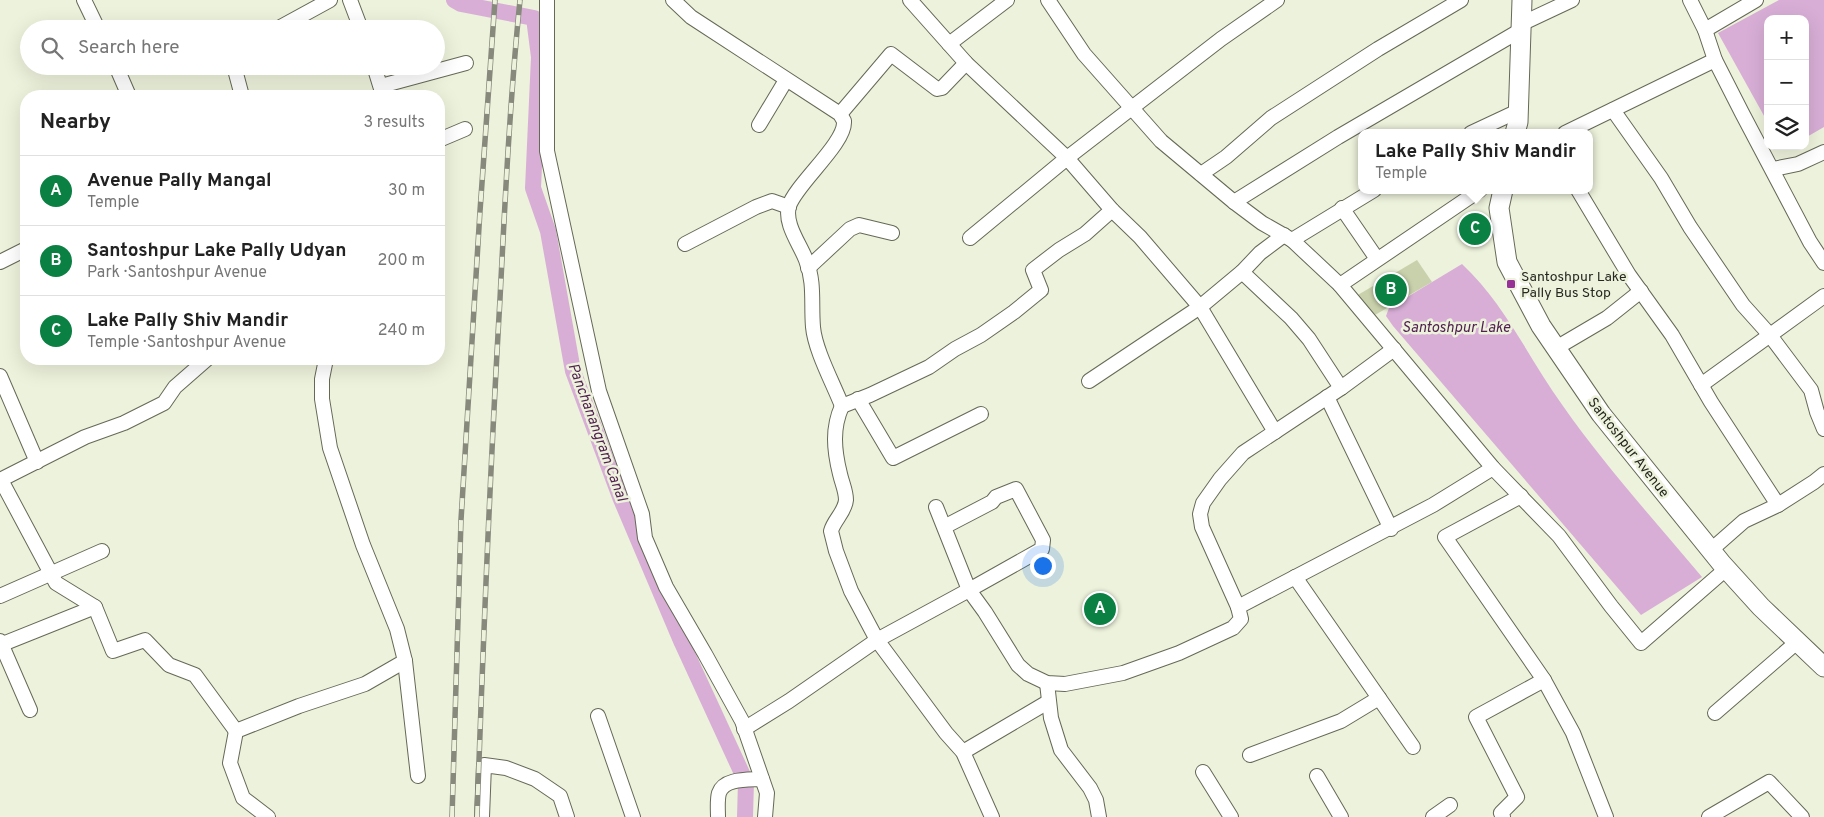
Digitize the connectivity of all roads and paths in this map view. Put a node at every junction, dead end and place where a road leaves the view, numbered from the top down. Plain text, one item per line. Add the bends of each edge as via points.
1 (84, 0) edge
2 (330, 0) edge
3 (350, 0) edge
4 (547, 0) edge
5 (673, 0) edge
6 (910, 0) edge
7 (1006, 0) edge
8 (1048, 0) edge
9 (1277, 0) edge
10 (1461, 0) edge
11 (1522, 0) edge
12 (1572, 0) edge
13 (1690, 0) edge
14 (1756, 0) edge
15 (94, 20) edge
16 (293, 20) edge
17 (358, 20) edge
18 (1521, 27) junction
19 (1705, 30) junction
20 (949, 44) junction
21 (1715, 60) junction
22 (966, 63) junction
23 (466, 64) dead end
24 (445, 71) edge
25 (120, 75) edge
26 (236, 75) edge
27 (376, 75) edge
28 (431, 75) edge
29 (786, 80) junction
30 (126, 90) edge
31 (240, 90) edge
32 (380, 90) edge
33 (383, 90) edge
34 (1132, 108) junction
35 (1613, 110) junction
36 (1518, 112) junction
37 (840, 114) junction
38 (759, 125) dead end
39 (465, 129) dead end
40 (1480, 129) edge
41 (1516, 129) edge
42 (1573, 129) edge
43 (445, 137) edge
44 (1824, 152) edge
45 (1067, 158) junction
46 (1773, 170) junction
47 (1201, 174) junction
48 (1367, 194) edge
49 (1474, 194) edge
50 (1502, 194) edge
51 (1580, 194) edge
52 (1234, 202) junction
53 (789, 207) junction
54 (1342, 208) junction
55 (1112, 210) junction
56 (892, 233) dead end
57 (1288, 237) junction
58 (970, 238) dead end
59 (685, 244) dead end
60 (20, 252) edge
61 (1378, 259) junction
62 (0, 262) edge
63 (1824, 263) edge
64 (808, 268) junction
65 (1242, 272) junction
66 (1340, 286) junction
67 (1641, 291) junction
68 (1824, 296) edge
69 (1200, 307) junction
70 (1769, 334) junction
71 (1556, 348) junction
72 (1394, 349) junction
73 (196, 365) edge
74 (325, 365) edge
75 (0, 376) edge
76 (1089, 381) dead end
77 (1701, 385) junction
78 (1341, 388) junction
79 (1328, 397) junction
80 (858, 399) junction
81 (842, 406) junction
82 (1820, 411) edge
83 (981, 414) dead end
84 (1824, 429) edge
85 (1275, 432) junction
86 (36, 462) junction
87 (1493, 468) junction
88 (1824, 474) edge
89 (1, 480) edge
90 (1521, 496) junction
91 (1778, 505) junction
92 (936, 507) dead end
93 (944, 527) junction
94 (1391, 528) junction
95 (102, 550) dead end
96 (1711, 550) junction
97 (1726, 569) junction
98 (50, 573) junction
99 (1295, 577) junction
100 (969, 590) junction
101 (0, 596) edge
102 (95, 607) junction
103 (1238, 607) junction
104 (877, 640) junction
105 (1797, 642) junction
106 (0, 644) edge
107 (405, 661) junction
108 (1824, 667) edge
109 (1544, 680) junction
110 (1047, 683) junction
111 (1379, 698) junction
112 (1048, 702) junction
113 (30, 710) dead end
114 (1715, 714) dead end
115 (598, 716) dead end
116 (744, 729) junction
117 (236, 731) junction
118 (1413, 747) dead end
119 (963, 752) junction
120 (1250, 755) dead end
121 (1203, 772) dead end
122 (418, 776) dead end
123 (1317, 776) dead end
124 (755, 779) junction
125 (1450, 805) dead end
126 (1500, 816) edge
127 (268, 817) edge
128 (482, 817) edge
129 (567, 817) edge
130 (632, 817) edge
131 (718, 817) edge
132 (765, 817) edge
133 (992, 817) edge
134 (1099, 817) edge
135 (1231, 817) edge
136 (1341, 817) edge
137 (1433, 817) edge
138 (1606, 817) edge
139 (1709, 817) edge
140 (1802, 817) edge

1 - 15 street
2 - 16 street
3 - 17 street
4 - 116 street via 548,151 599,391 642,514 645,538 666,587
5 - 29 street via 691,17
6 - 20 street
7 - 20 street
8 - 34 street via 1084,54
9 - 34 street
10 - 47 street via 1271,118
11 - 18 main road
12 - 18 street
13 - 19 street
14 - 19 street
18 - 36 main road
18 - 52 street
19 - 21 street
20 - 22 street
21 - 35 street
21 - 46 street
22 - 37 street via 939,89 891,54
22 - 45 street
23 - 24 street
25 - 30 street
26 - 31 street
27 - 32 street
28 - 33 street
29 - 37 street
29 - 38 street
34 - 45 street
34 - 47 street via 1161,141
35 - 42 street
35 - 70 street via 1743,305
36 - 40 street
36 - 41 main road
37 - 53 street via 844,121 842,132
39 - 43 street
44 - 46 street via 1798,164
45 - 55 street
45 - 58 street
46 - 63 street
47 - 52 street
48 - 54 street
49 - 61 street
50 - 71 main road, Santoshpur Avenue via 1499,208 1507,262
51 - 67 street
52 - 57 street
53 - 59 street via 772,201
53 - 64 street via 788,218
54 - 57 street
54 - 61 street
55 - 69 street via 1140,237
55 - 80 street via 1085,234 1033,270 1041,290 1014,312 929,367
56 - 64 street via 859,225 850,229
57 - 65 street via 1260,253
57 - 66 street
60 - 62 street
61 - 66 street
64 - 81 street via 812,285 813,328
65 - 69 street
65 - 78 street via 1309,339
66 - 72 street
67 - 71 street via 1607,318
67 - 77 street
68 - 70 street
69 - 76 street
69 - 85 street
70 - 77 street
70 - 82 street via 1811,390
71 - 96 main road, Santoshpur Avenue via 1601,414
72 - 78 street
72 - 87 street
73 - 86 street via 164,402
74 - 107 street via 322,399 330,448 363,545 397,629
75 - 86 street
77 - 91 street
78 - 79 street
79 - 85 street
79 - 94 street
80 - 81 street
80 - 83 street via 893,458
81 - 104 street via 834,437 846,503 831,531 851,591
82 - 84 street
85 - 103 street via 1231,465 1203,503 1200,514 1202,528
86 - 89 street
87 - 90 street
87 - 94 street
88 - 91 street
89 - 98 street
90 - 97 street via 1559,536 1641,643
90 - 109 street via 1445,537
91 - 96 street via 1744,521
92 - 93 street
93 - 100 street
93 - 100 street via 1016,489 1043,540 1042,549
94 - 99 street
95 - 98 street
96 - 97 main road, Santoshpur Avenue
97 - 105 main road, Santoshpur Avenue
98 - 101 street
98 - 102 street via 56,583
99 - 103 street
99 - 111 street
100 - 104 street
100 - 110 street via 1018,665
102 - 106 street
102 - 117 street via 113,651 145,640 169,665 194,675
103 - 110 street via 1241,619 1233,628 1179,653 1123,673 1066,684
104 - 116 street
104 - 119 street
105 - 108 main road, Santoshpur Avenue
105 - 114 street
106 - 113 street
107 - 117 street via 365,684
107 - 122 street
109 - 126 street via 1476,717 1517,797
109 - 138 street via 1572,734
110 - 112 street
111 - 118 street
111 - 120 street via 1341,721
112 - 119 street
112 - 134 street via 1061,750 1090,788
115 - 130 street
116 - 124 street
117 - 127 street via 230,763 243,798
119 - 133 street
121 - 135 street
123 - 136 street
124 - 131 street via 727,783 721,789
124 - 132 street via 766,793
125 - 137 street
128 - 129 street via 484,765 506,768 535,779 560,796
139 - 140 street via 1769,782

